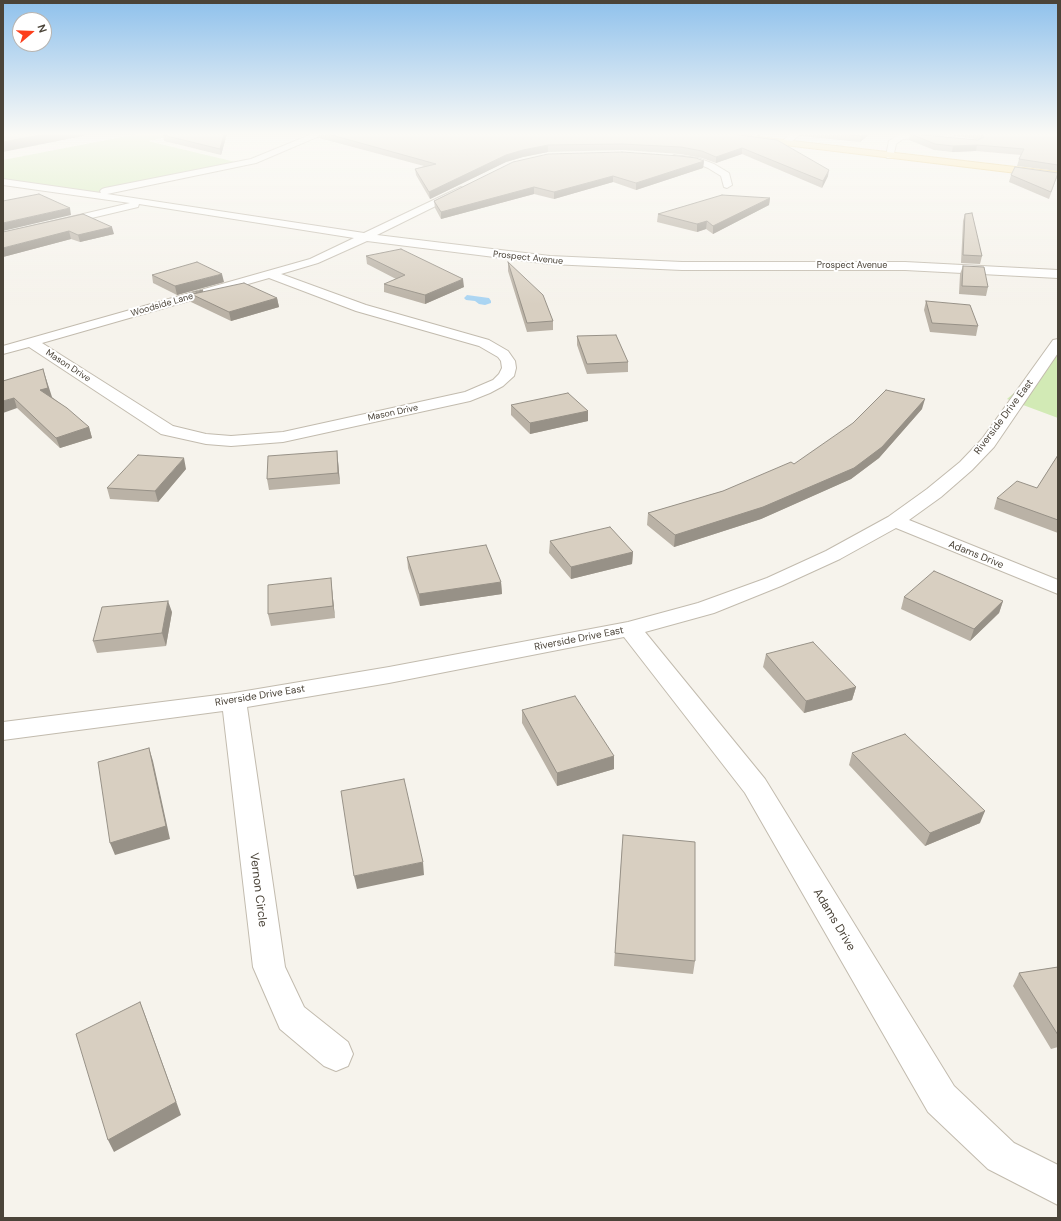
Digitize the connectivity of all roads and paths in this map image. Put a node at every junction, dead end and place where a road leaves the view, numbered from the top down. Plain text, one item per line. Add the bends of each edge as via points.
1 (68, 191) edge
2 (105, 191) edge
3 (458, 191) edge
4 (90, 194) junction
5 (145, 203) junction
6 (3, 236) edge
7 (364, 237) junction
8 (270, 274) junction
9 (1058, 274) edge
10 (31, 342) junction
11 (1058, 343) edge
12 (3, 350) edge
13 (895, 521) junction
14 (1058, 588) edge
15 (630, 629) junction
16 (234, 701) junction
17 (3, 731) edge
18 (336, 1054) dead end
19 (1058, 1186) edge

1 - 4 street, Prospect Avenue
2 - 4 street
3 - 7 street, Woodside Lane
4 - 5 street, Prospect Avenue
5 - 6 street
5 - 7 street, Prospect Avenue
7 - 8 street, Woodside Lane via 314,261
7 - 9 street, Prospect Avenue via 511,257 600,264 905,266
8 - 10 street, Woodside Lane
8 - 10 street, Mason Drive via 361,308 484,343 504,354 509,368 506,376 498,383 470,396 283,437 206,440 167,430
10 - 12 street, Woodside Lane
11 - 13 street, Riverside Drive East via 988,443 934,493
13 - 14 street, Adams Drive
13 - 15 street, Riverside Drive East via 833,555 774,582 706,608
15 - 16 street, Riverside Drive East via 389,675
15 - 19 street, Adams Drive via 755,786 941,1099 1001,1156
16 - 17 street, Riverside Drive East
16 - 18 street, Vernon Circle via 269,967 292,1018

